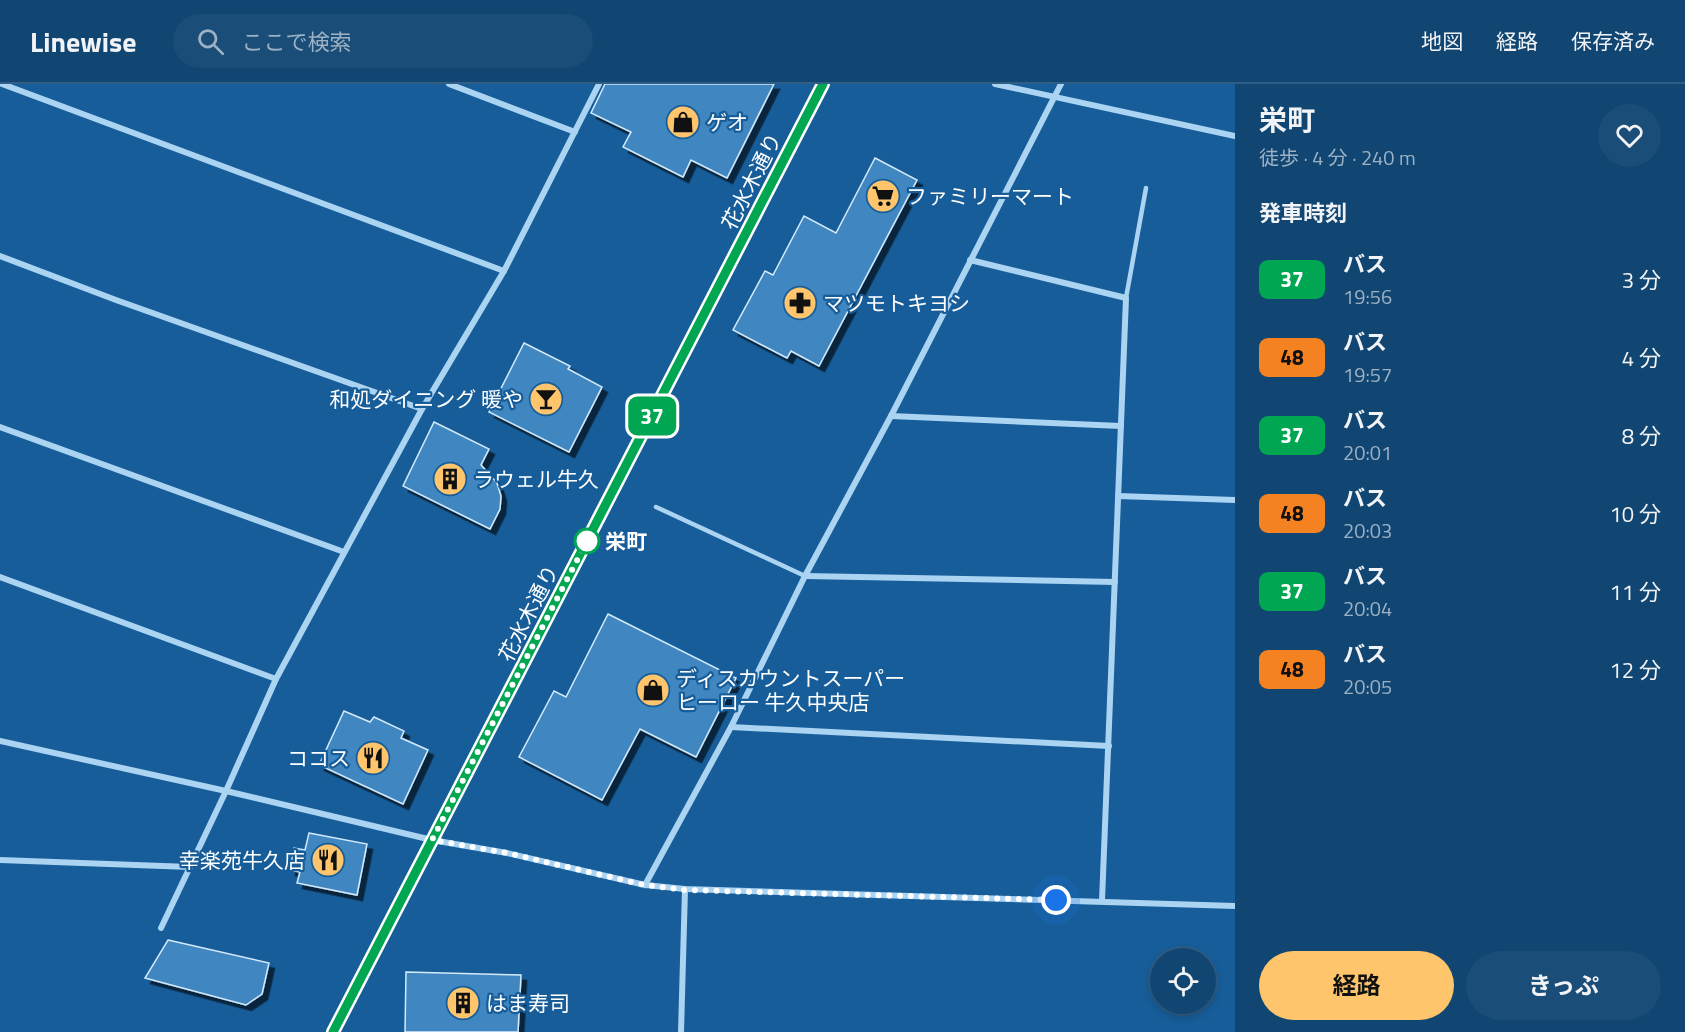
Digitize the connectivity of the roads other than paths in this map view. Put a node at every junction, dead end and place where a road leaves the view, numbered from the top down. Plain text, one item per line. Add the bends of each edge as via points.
1 (2, 84) edge
2 (449, 84) edge
3 (599, 84) edge
4 (823, 84) edge
5 (995, 84) edge
6 (1061, 84) edge
7 (1054, 98) junction
8 (575, 132) junction
9 (1235, 136) edge
10 (1146, 188) dead end
11 (0, 256) edge
12 (970, 260) junction
13 (504, 271) junction
14 (1126, 298) junction
15 (422, 410) junction
16 (891, 416) junction
17 (1121, 426) junction
18 (0, 427) edge
19 (1118, 496) junction
20 (1235, 500) edge
21 (656, 507) dead end
22 (344, 552) junction
23 (805, 576) junction
24 (0, 577) edge
25 (1115, 582) junction
26 (276, 680) junction
27 (731, 727) junction
28 (0, 741) edge
29 (1109, 746) junction
30 (226, 791) junction
31 (432, 840) junction
32 (0, 860) edge
33 (190, 867) junction
34 (645, 885) junction
35 (685, 890) junction
36 (1102, 901) junction
37 (1235, 906) edge
38 (161, 928) dead end
39 (333, 1032) edge
40 (681, 1032) edge

1 - 13 street
2 - 8 street
3 - 8 street
4 - 31 street, 花水木通り
5 - 7 street
6 - 7 street
7 - 9 street
7 - 12 street
8 - 13 street
10 - 14 lane
11 - 15 street
12 - 14 street
12 - 16 street
13 - 15 street
14 - 17 street
15 - 22 street
16 - 17 street
16 - 23 street
17 - 19 street
18 - 22 street
19 - 20 street
19 - 25 street
21 - 23 lane
22 - 26 street
23 - 25 street
23 - 27 street
24 - 26 street
25 - 29 street
26 - 30 street
27 - 29 street
27 - 34 street
28 - 30 street
29 - 36 street
30 - 31 street
30 - 33 street
31 - 34 street
31 - 39 street, 花水木通り
32 - 33 street
33 - 38 street
34 - 35 street
35 - 36 street
35 - 40 street
36 - 37 street

